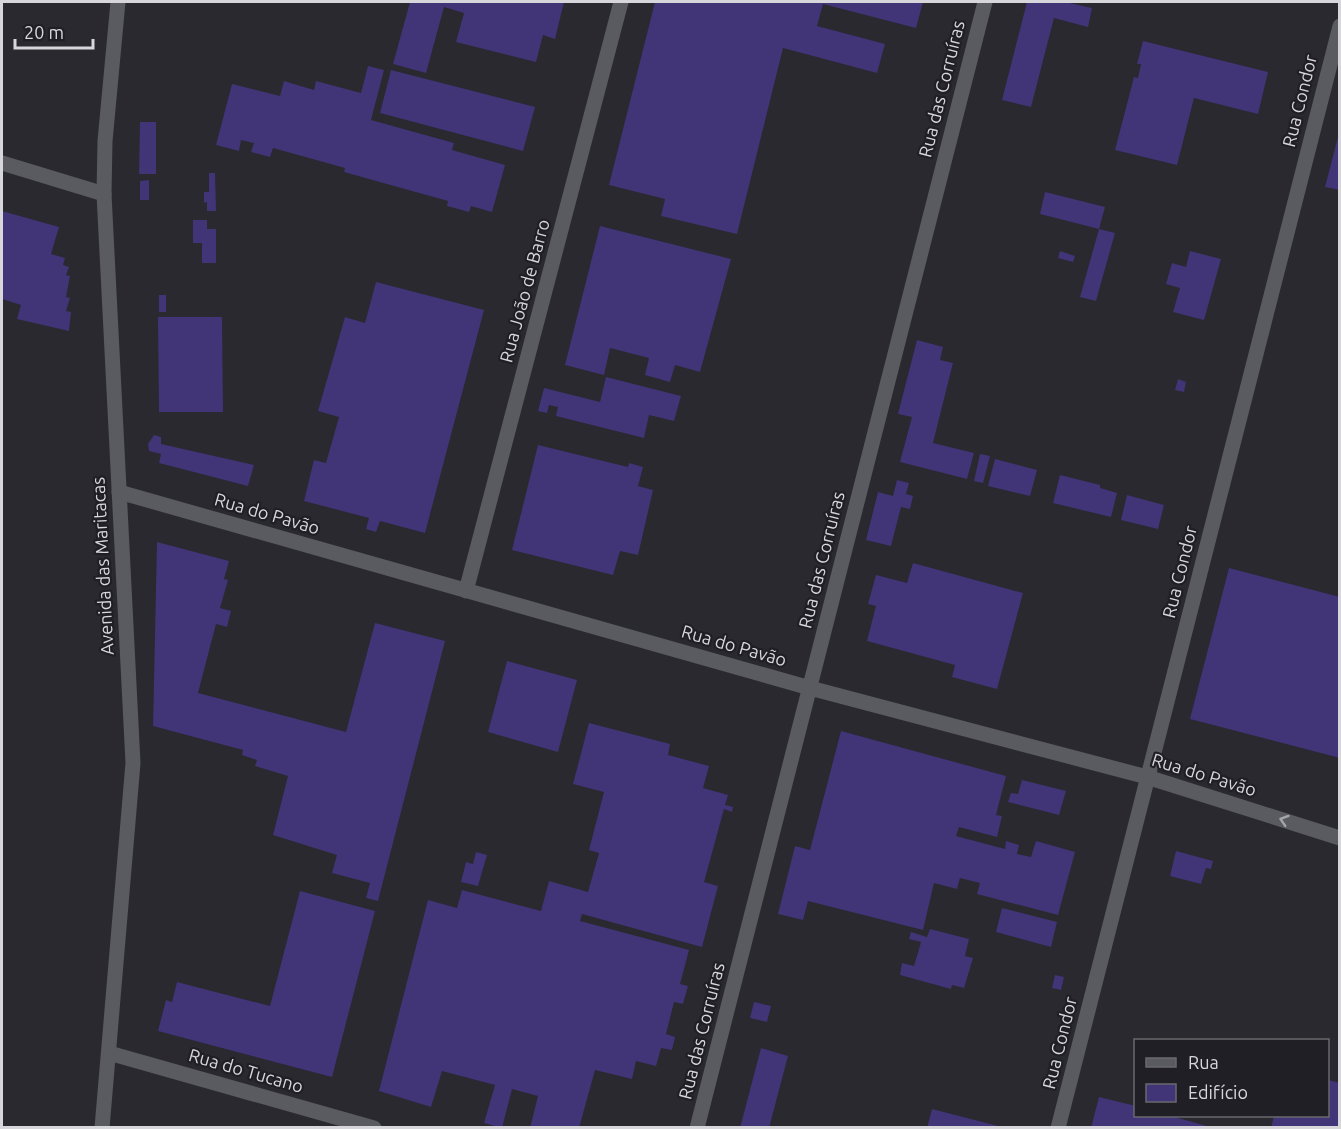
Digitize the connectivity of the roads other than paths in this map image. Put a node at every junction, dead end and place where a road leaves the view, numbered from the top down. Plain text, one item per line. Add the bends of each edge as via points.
1 (118, 2) edge
2 (621, 2) edge
3 (985, 2) edge
4 (1340, 26) edge
5 (2, 164) edge
6 (104, 194) junction
7 (119, 492) junction
8 (466, 591) junction
9 (810, 688) junction
10 (1147, 777) junction
11 (1340, 838) edge
12 (109, 1053) junction
13 (102, 1128) edge
14 (374, 1128) edge
15 (697, 1128) edge
16 (1058, 1128) edge

1 - 6 street, Avenida das Maritacas
2 - 8 street, Rua João de Barro
3 - 9 street, Rua das Corruíras
4 - 10 street, Rua Condor
5 - 6 street
6 - 7 street, Avenida das Maritacas
7 - 8 street, Rua do Pavão
7 - 12 street, Avenida das Maritacas via 133,763
8 - 9 street, Rua do Pavão
9 - 10 street, Rua do Pavão
9 - 15 street, Rua das Corruíras
11 -> 10 street, Rua do Pavão
10 - 16 street, Rua Condor
12 - 13 street, Avenida das Maritacas
12 - 14 street, Rua do Tucano

